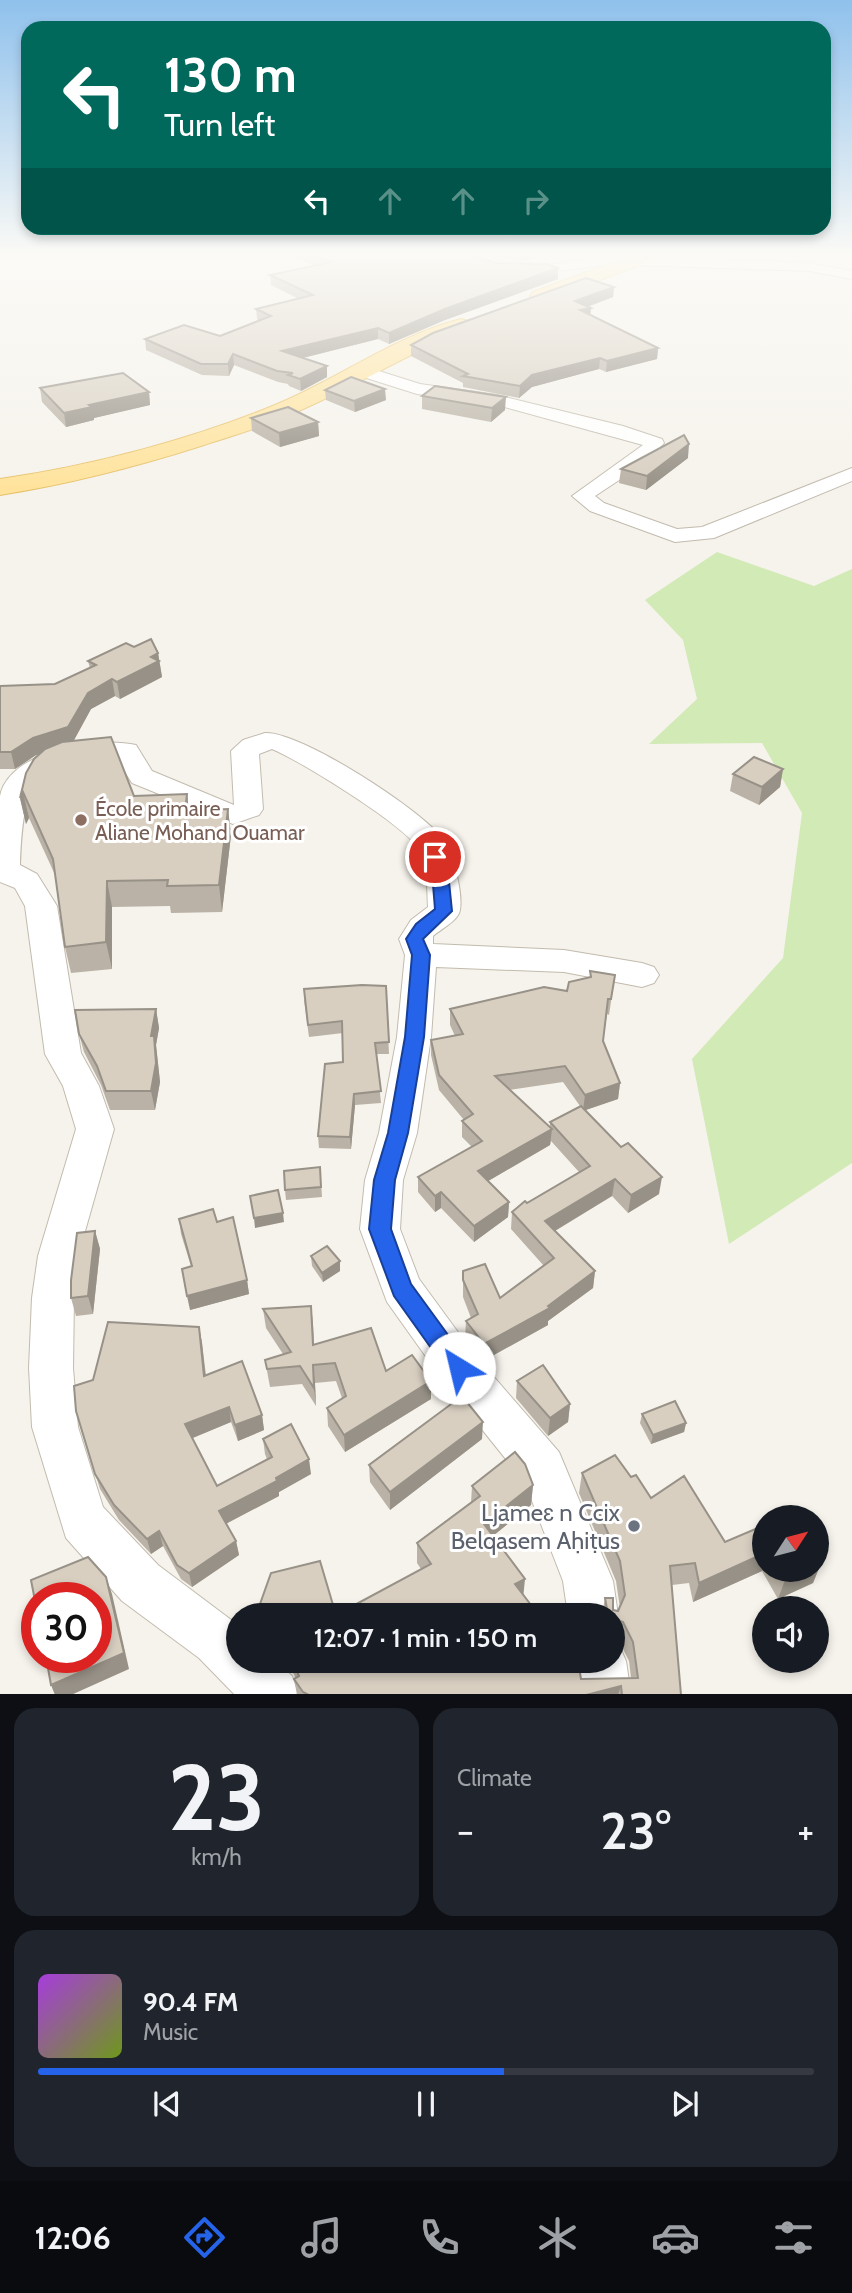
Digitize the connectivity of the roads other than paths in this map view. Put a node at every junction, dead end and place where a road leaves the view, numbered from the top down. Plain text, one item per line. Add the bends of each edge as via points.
1 (438, 333) edge
2 (360, 370) junction
3 (852, 474) edge
4 (0, 487) edge
5 (2, 872) edge
6 (421, 955) junction
7 (642, 975) dead end
8 (591, 1603) edge
9 (226, 1649) edge
10 (250, 1673) edge
11 (602, 1673) edge
12 (272, 1694) edge
13 (605, 1694) edge

1 - 2 main road
2 - 3 street via 417,389 497,400 655,443 620,474 582,496 597,507 675,536 706,533
2 - 4 main road via 292,406 128,462
5 - 6 street via 11,801 26,776 46,761 126,751 142,778 233,815 249,809 245,751 260,741 279,741 411,824 431,843 444,911 415,939
5 - 9 street via 26,881 40,906 63,1054 95,1129 58,1256 51,1368 55,1427 83,1521 140,1583
6 - 7 street via 564,961
6 - 8 street via 414,1037 398,1133 384,1180 380,1229 402,1289 459,1368 543,1468 588,1581
10 - 12 street
11 - 13 street

